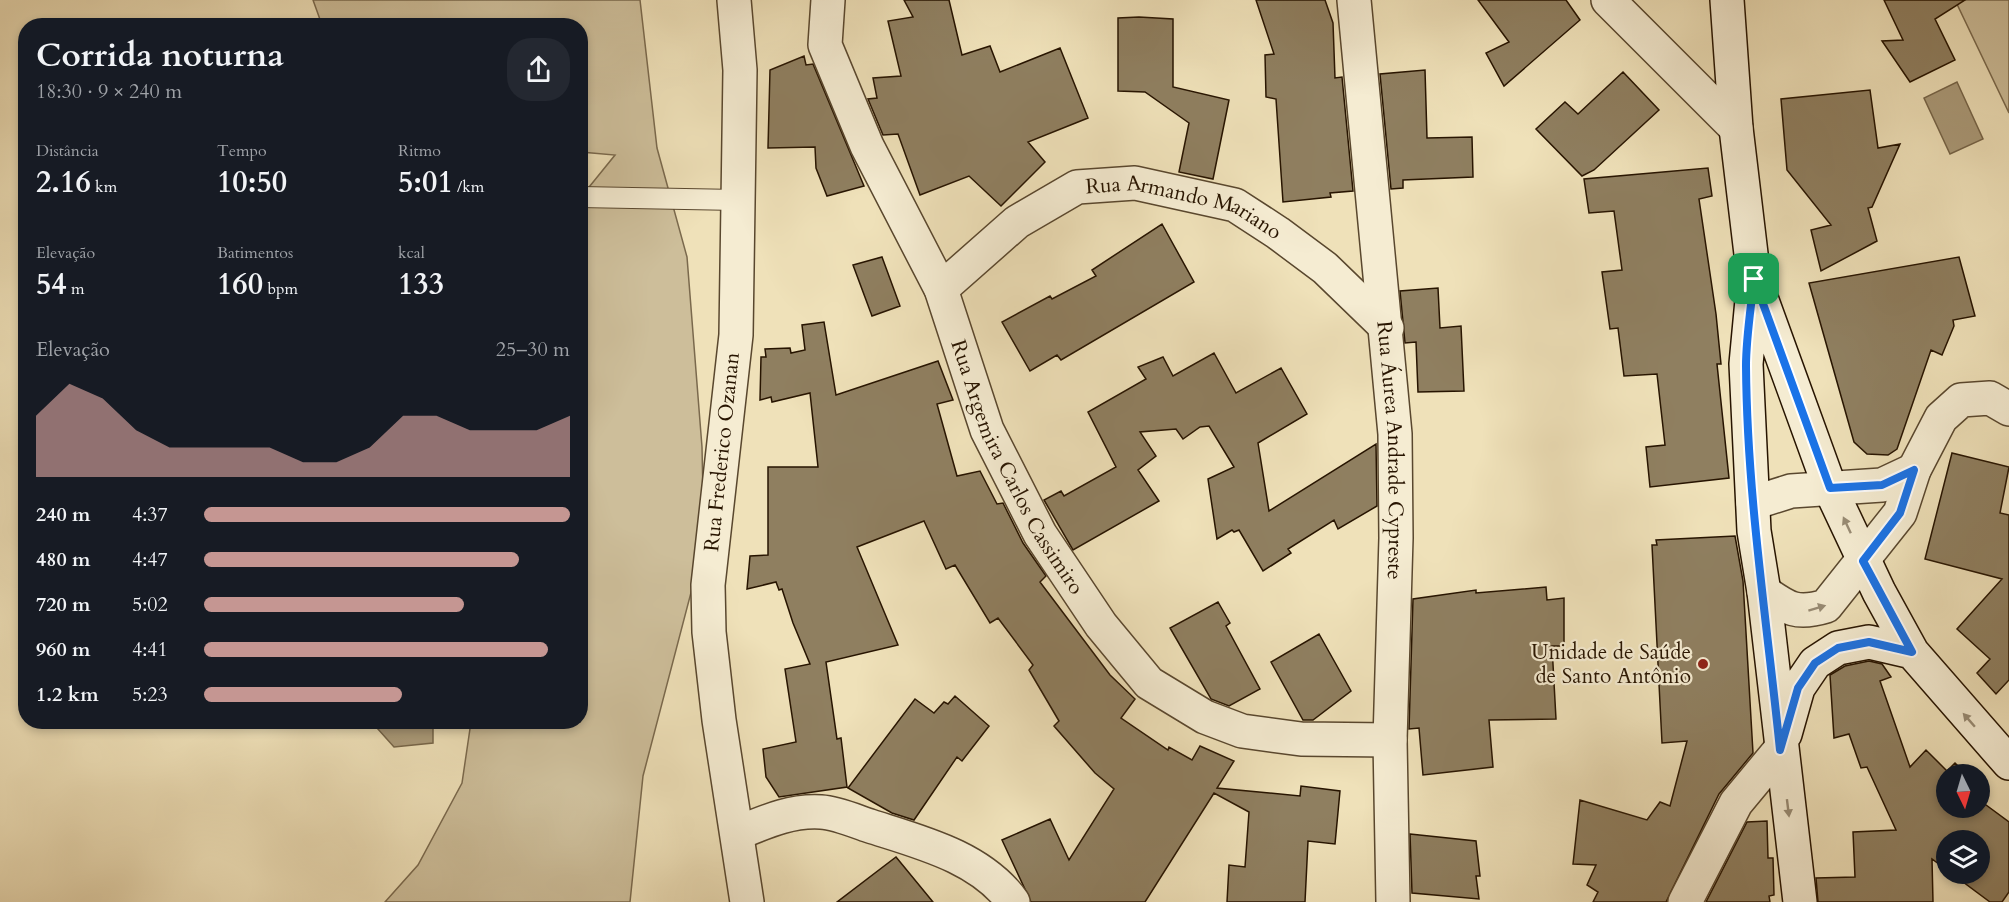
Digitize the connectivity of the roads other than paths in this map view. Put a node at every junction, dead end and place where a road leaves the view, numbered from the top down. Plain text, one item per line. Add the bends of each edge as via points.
1 (734, 0) edge
2 (828, 0) edge
3 (1354, 0) edge
4 (1608, 0) edge
5 (1726, 0) edge
6 (1736, 128) junction
7 (588, 197) edge
8 (737, 200) junction
9 (1754, 279) junction
10 (941, 289) junction
11 (1387, 328) junction
12 (2009, 409) edge
13 (1914, 470) junction
14 (1830, 488) junction
15 (1753, 503) junction
16 (1863, 561) junction
17 (1764, 592) junction
18 (1912, 652) junction
19 (1390, 740) junction
20 (1780, 750) junction
21 (2009, 763) edge
22 (738, 833) junction
23 (747, 902) edge
24 (1013, 902) edge
25 (1393, 902) edge
26 (1684, 902) edge
27 (1800, 902) edge

1 - 8 street, Rua Frederico Ozanan via 740,70
2 - 10 street, Rua Argemira Carlos Cassimiro via 825,45 867,146
3 - 11 street, Rua Áurea Andrade Cypreste
4 - 6 street
5 - 6 street
6 - 9 street
7 - 8 lane
8 - 22 street, Rua Frederico Ozanan via 736,334 708,585 719,720
9 - 14 street
9 - 15 street via 1746,364
10 - 11 street, Rua Armando Mariano via 1017,222 1077,187 1135,183 1235,205 1325,268
10 - 19 street, Rua Argemira Carlos Cassimiro via 987,430 1040,534 1101,625 1149,683 1205,717 1242,731 1301,739
11 - 19 street, Rua Áurea Andrade Cypreste via 1395,434 1396,538
12 - 13 street via 1990,398 1961,400 1941,418
13 - 14 street via 1882,485
13 - 16 street via 1900,513
14 - 15 street via 1791,491
16 -> 14 street
15 - 17 street
17 -> 16 street via 1788,609 1808,611 1826,606
16 - 18 street
17 - 20 street
18 - 20 street via 1869,642 1838,648 1815,663 1798,688
21 -> 18 street
19 - 25 street, Rua Áurea Andrade Cypreste
20 - 26 street via 1736,803
20 -> 27 street
22 - 23 street, Rua Frederico Ozanan
22 - 24 street via 780,815 822,812 921,842 971,864 1005,890

